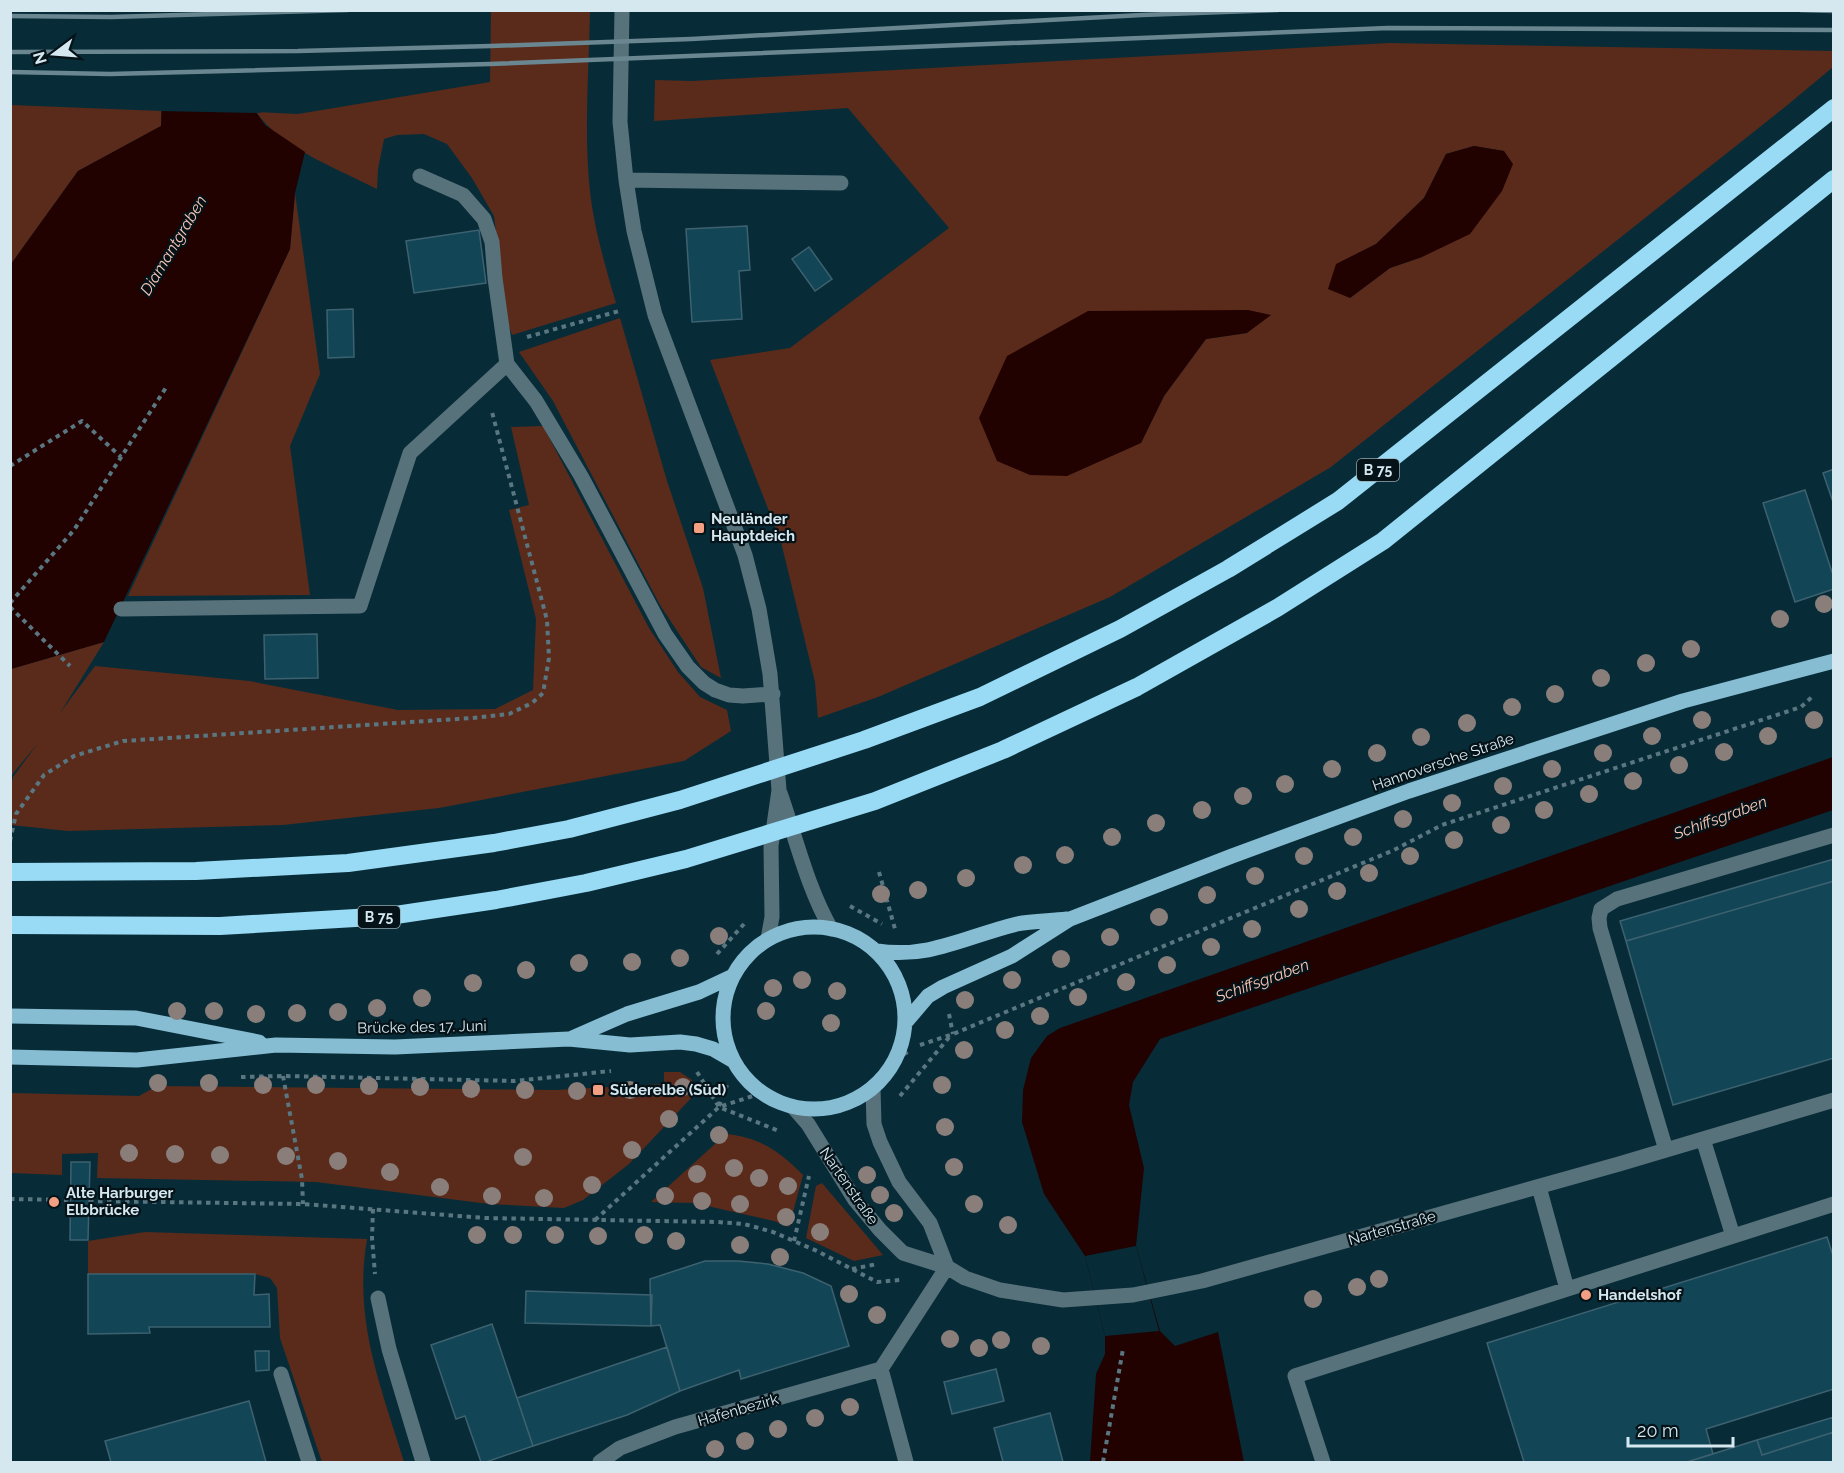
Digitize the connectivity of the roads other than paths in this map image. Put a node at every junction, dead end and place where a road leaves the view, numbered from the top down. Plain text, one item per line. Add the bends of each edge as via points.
1 (621, 10) edge
2 (1833, 108) edge
3 (420, 176) dead end
4 (1833, 179) edge
5 (626, 180) junction
6 (841, 183) dead end
7 (507, 364) junction
8 (121, 609) dead end
9 (1833, 661) edge
10 (773, 694) junction
11 (779, 790) junction
12 (1833, 835) edge
13 (10, 872) edge
14 (1070, 919) junction
15 (10, 925) edge
16 (831, 928) junction
17 (768, 939) junction
18 (877, 951) junction
19 (733, 976) junction
20 (10, 1016) edge
21 (905, 1023) junction
22 (569, 1039) junction
23 (276, 1045) junction
24 (10, 1057) edge
25 (732, 1060) junction
26 (873, 1088) junction
27 (1833, 1100) edge
28 (794, 1108) junction
29 (1703, 1139) junction
30 (1666, 1150) junction
31 (1539, 1187) junction
32 (1833, 1204) edge
33 (1733, 1236) junction
34 (947, 1267) junction
35 (1567, 1289) junction
36 (378, 1298) dead end
37 (881, 1370) junction
38 (281, 1374) dead end
39 (309, 1462) edge
40 (423, 1462) edge
41 (600, 1462) edge
42 (906, 1462) edge
43 (1323, 1462) edge

1 - 5 street via 620,122
2 - 13 highway, B 75 via 1338,501 1120,629 980,697 864,740 680,800 505,841 348,863 196,871
3 - 7 street via 463,195 484,219 492,242
4 - 15 highway, B 75 via 1383,541 1277,608 1137,687 1003,750 875,801 686,859 496,900 389,916 220,927
5 - 6 street
5 - 10 street via 655,315 745,555 759,609
7 - 8 street via 410,453 360,606
7 - 10 street via 536,401 581,476 643,596 688,667 715,690 729,694
9 - 14 main road, Hannoversche Straße via 1683,701 1409,791
10 - 11 street
11 - 16 street via 808,878
11 - 17 street via 771,846 772,917
12 - 30 street via 1617,899 1601,909 1600,928
14 - 18 main road, Hannoversche Straße via 1018,924 909,954
14 - 21 main road, Hannoversche Straße via 1012,956 928,996
16 - 17 main road via 798,928
16 - 18 main road
17 - 19 main road
18 - 21 main road via 899,984
19 - 22 main road, Brücke des 17. Juni
19 - 25 main road via 723,1015
20 - 23 main road, Brücke des 17. Juni via 136,1018
21 - 26 main road via 896,1059
22 - 23 main road, Brücke des 17. Juni via 395,1047
22 - 25 main road, Brücke des 17. Juni via 630,1045 696,1044
23 - 24 main road, Brücke des 17. Juni via 137,1060
25 - 28 main road via 762,1094
26 - 28 main road via 836,1107
26 - 34 street via 874,1124 883,1150 898,1182 930,1223
27 - 29 street, Nartenstraße
28 - 34 street, Nartenstraße via 855,1200 880,1230 903,1252
29 - 30 street, Nartenstraße
29 - 33 street
30 - 31 street, Nartenstraße
31 - 34 street, Nartenstraße via 1202,1281 1149,1292 1063,1300 1000,1290
31 - 35 street
32 - 33 street
33 - 35 street
34 - 37 street
35 - 43 street via 1295,1376
36 - 40 street
37 - 41 street, Hafenbezirk via 675,1427 620,1448
37 - 42 street
38 - 39 street

